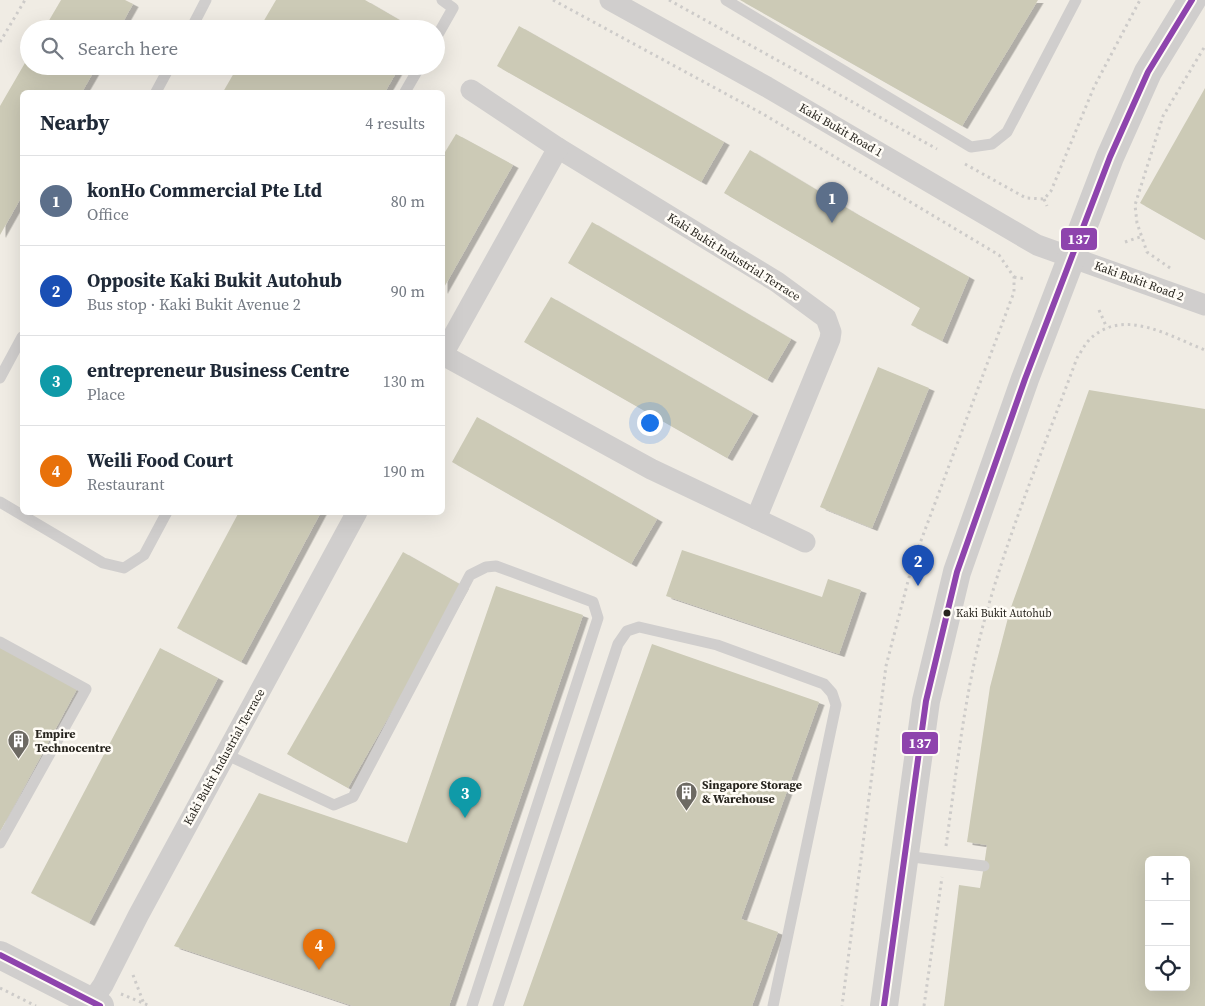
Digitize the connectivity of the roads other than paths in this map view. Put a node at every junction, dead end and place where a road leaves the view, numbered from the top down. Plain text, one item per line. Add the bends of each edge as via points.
1 (206, 0) edge
2 (442, 0) edge
3 (610, 0) edge
4 (726, 0) edge
5 (1076, 0) edge
6 (1192, 0) edge
7 (196, 20) edge
8 (445, 22) edge
9 (165, 75) edge
10 (415, 75) edge
11 (157, 90) edge
12 (406, 90) edge
13 (471, 90) dead end
14 (558, 148) junction
15 (1072, 257) junction
16 (1205, 305) edge
17 (20, 340) edge
18 (445, 352) edge
19 (445, 357) edge
20 (0, 378) edge
21 (0, 502) edge
22 (20, 514) edge
23 (22, 515) edge
24 (166, 515) edge
25 (355, 515) edge
26 (756, 519) junction
27 (805, 542) dead end
28 (0, 642) edge
29 (225, 754) junction
30 (0, 843) edge
31 (903, 856) junction
32 (984, 866) dead end
33 (0, 955) edge
34 (98, 998) edge
35 (472, 1006) edge
36 (498, 1006) edge
37 (772, 1006) edge
38 (884, 1006) edge

1 - 7 lane
2 - 8 lane via 453,8
3 - 15 street, Kaki Bukit Road 1 via 767,87 1037,245
4 - 5 lane via 971,147 992,144 1007,132
6 - 15 street via 1148,72 1110,157
9 - 11 lane
10 - 12 lane
13 - 14 street, Kaki Bukit Industrial Terrace
14 - 18 street
14 - 26 street, Kaki Bukit Industrial Terrace via 777,282 826,318 830,339
15 - 16 street, Kaki Bukit Road 2
15 - 31 street via 1025,379 958,572 926,701
17 - 20 lane
19 - 26 street via 650,468
21 - 22 lane
23 - 24 lane via 103,564 124,568 144,555
25 - 29 street, Kaki Bukit Industrial Terrace
26 - 27 street
28 - 30 lane via 86,689
29 - 34 street, Kaki Bukit Industrial Terrace
29 - 35 lane via 334,805 344,802 353,797 470,575 496,566 593,602 598,618
31 - 32 lane
31 - 38 street
33 - 34 street
36 - 37 lane via 618,644 627,631 640,627 717,645 824,684 832,693 836,705

